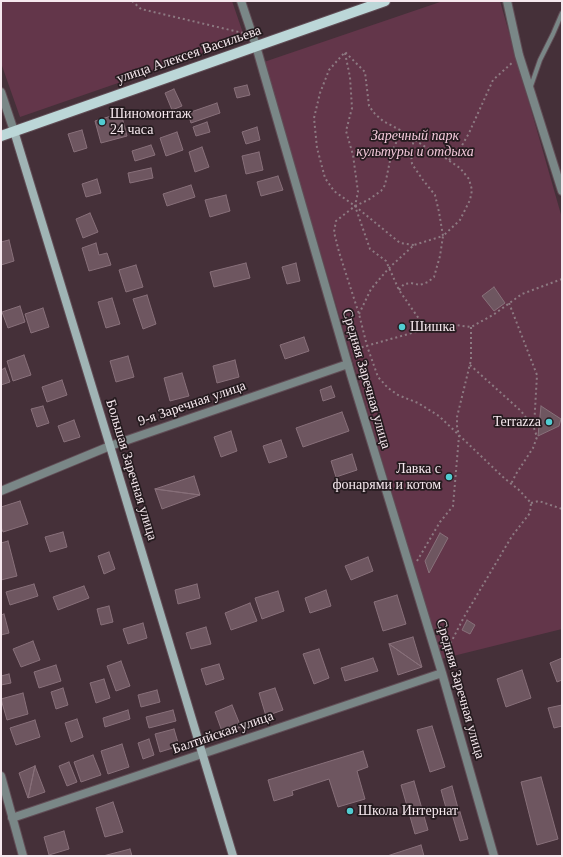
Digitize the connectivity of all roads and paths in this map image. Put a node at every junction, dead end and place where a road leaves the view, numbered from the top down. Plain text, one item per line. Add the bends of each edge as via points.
1 (132, 1) edge
2 (241, 1) edge
3 (385, 1) edge
4 (507, 1) edge
5 (562, 13) edge
6 (252, 35) junction
7 (256, 46) junction
8 (345, 52) junction
9 (519, 54) junction
10 (530, 88) junction
11 (1, 92) edge
12 (14, 131) junction
13 (1, 136) edge
14 (414, 139) junction
15 (449, 160) junction
16 (562, 191) edge
17 (355, 206) junction
18 (443, 236) junction
19 (414, 245) junction
20 (389, 268) junction
21 (562, 279) edge
22 (399, 290) junction
23 (509, 303) junction
24 (359, 314) junction
25 (470, 327) junction
26 (426, 329) junction
27 (367, 346) junction
28 (345, 352) junction
29 (348, 364) junction
30 (470, 365) junction
31 (534, 428) junction
32 (459, 436) junction
33 (110, 446) junction
34 (511, 484) junction
35 (1, 491) edge
36 (531, 503) junction
37 (562, 509) edge
38 (411, 571) junction
39 (439, 664) junction
40 (442, 673) junction
41 (202, 754) junction
42 (1, 776) edge
43 (12, 818) junction
44 (23, 856) edge
45 (233, 856) edge
46 (494, 856) edge

1 - 6 path via 141,9
2 - 6 street, Средняя Заречная улица
3 - 7 main road, улица Алексея Васильева
4 - 9 street
5 - 10 lane
6 - 7 street, Средняя Заречная улица
7 - 12 main road, улица Алексея Васильева
7 - 28 street, Средняя Заречная улица
8 - 14 path via 365,72 369,106 375,114
8 - 17 path via 352,108 346,131 354,154 358,192
8 - 17 path via 329,70 314,118 317,148 326,178 334,191
9 - 10 street
9 - 15 path via 494,80 469,133
10 - 16 street
11 - 12 street, Большая Заречная улица
12 - 13 main road, улица Алексея Васильева
12 - 33 street, Большая Заречная улица
14 - 15 path
14 - 17 path via 398,139 392,151 385,185 381,191
14 - 18 path via 412,164 435,196
15 - 18 path via 460,168 472,190 460,220
17 - 19 path via 400,243
17 - 20 path via 370,249 386,261
17 - 24 path via 336,222 334,232
18 - 19 path
18 - 22 path via 434,277 420,285 404,284
19 - 20 path
20 - 22 path
20 - 24 path via 371,289
21 - 23 path via 522,294
22 - 26 path
23 - 25 path
23 - 31 path via 537,376
24 - 27 path
25 - 26 path via 439,323
25 - 30 path
26 - 27 path
27 - 28 path
27 - 32 path via 378,377 388,388 439,416
28 - 29 street, Средняя Заречная улица
29 - 33 street, 9-я Заречная улица
29 - 38 street, Средняя Заречная улица
30 - 31 path via 521,411
30 - 32 path via 458,417
31 - 34 path via 537,437 533,448
32 - 34 path
32 - 38 path via 453,506 440,522
33 - 35 street, 9-я Заречная улица
33 - 41 street, Большая Заречная улица
34 - 36 path
36 - 37 path via 539,501
36 - 39 path via 530,513 512,536
38 - 39 street, Средняя Заречная улица
39 - 40 street, Средняя Заречная улица
40 - 41 street, Балтийская улица
40 - 46 street, Средняя Заречная улица
41 - 43 street, Балтийская улица
41 - 45 street, Большая Заречная улица
42 - 43 street
43 - 44 street

